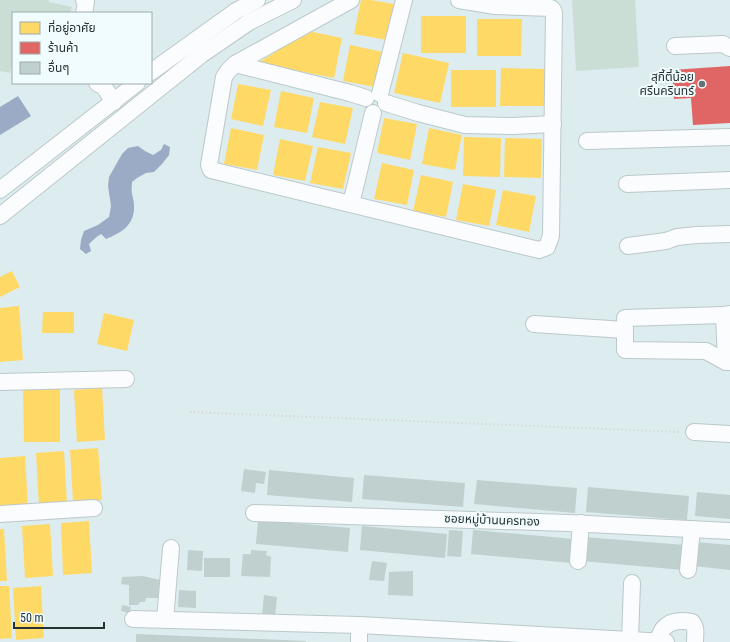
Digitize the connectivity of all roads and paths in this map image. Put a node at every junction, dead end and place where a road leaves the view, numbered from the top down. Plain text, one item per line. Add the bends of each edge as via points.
1 (84, 0) edge
2 (257, 0) edge
3 (293, 0) edge
4 (351, 0) edge
5 (404, 0) edge
6 (459, 0) edge
7 (84, 12) edge
8 (675, 46) dead end
9 (730, 48) edge
10 (235, 64) junction
11 (152, 71) edge
12 (99, 84) edge
13 (132, 84) edge
14 (377, 98) junction
15 (114, 102) junction
16 (553, 124) junction
17 (730, 137) edge
18 (587, 141) dead end
19 (730, 180) edge
20 (627, 184) dead end
21 (0, 190) edge
22 (351, 204) junction
23 (0, 216) edge
24 (730, 234) edge
25 (628, 246) dead end
26 (727, 315) edge
27 (534, 324) dead end
28 (625, 330) junction
29 (728, 362) edge
30 (126, 379) dead end
31 (0, 382) edge
32 (190, 412) dead end
33 (694, 432) joint
34 (730, 434) edge
35 (94, 508) dead end
36 (254, 513) dead end
37 (0, 514) edge
38 (581, 523) junction
39 (692, 529) junction
40 (730, 531) edge
41 (171, 548) dead end
42 (578, 561) dead end
43 (688, 570) dead end
44 (632, 583) dead end
45 (133, 620) dead end
46 (165, 620) junction
47 (359, 625) junction
48 (621, 640) edge
49 (359, 642) edge
50 (662, 642) edge
51 (695, 642) edge

1 - 7 street
2 - 11 street via 236,11
3 - 23 street via 250,22 201,55
4 - 10 street
5 - 14 street
6 - 16 street via 496,6 553,10
8 - 9 street via 723,44
10 - 14 street
10 - 22 street via 224,77 210,168
12 - 15 street via 104,87
13 - 15 street
14 - 16 street via 465,125
14 - 22 street via 365,104 373,113
15 - 21 street
16 - 22 street via 551,236 547,247 539,250
17 - 18 street
19 - 20 street
24 - 25 street via 677,237
26 - 28 street via 625,318
26 - 29 street
27 - 28 street
28 - 29 street via 625,350 706,351
30 - 31 street
32 - 33 path
33 - 34 street
35 - 37 street
36 - 38 street, ซอยหมู่บ้านนครทอง
38 - 39 street, ซอยหมู่บ้านนครทอง
38 - 42 street
39 - 40 street, ซอยหมู่บ้านนครทอง
39 - 43 street
41 - 46 street
44 - 48 street
45 - 46 street
46 - 47 street
47 - 48 street
47 - 49 street
48 - 50 street
50 - 51 street via 662,630 666,626 686,620 695,625

